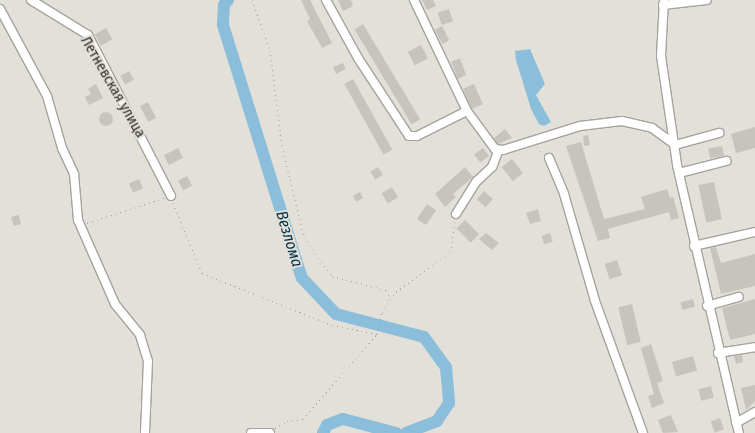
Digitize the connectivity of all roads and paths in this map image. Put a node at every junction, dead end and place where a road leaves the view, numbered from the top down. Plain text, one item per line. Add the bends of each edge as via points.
1 (31, 0) edge
2 (252, 0) edge
3 (326, 0) edge
4 (414, 0) edge
5 (707, 0) edge
6 (663, 2) edge
7 (0, 9) edge
8 (467, 111) junction
9 (719, 133) dead end
10 (532, 141) junction
11 (674, 145) junction
12 (499, 150) junction
13 (549, 158) joint
14 (726, 161) dead end
15 (679, 173) junction
16 (171, 196) junction
17 (456, 214) joint
18 (81, 225) junction
19 (755, 232) edge
20 (694, 246) junction
21 (738, 297) dead end
22 (386, 306) junction
23 (707, 306) junction
24 (377, 334) junction
25 (755, 347) edge
26 (718, 353) junction
27 (755, 412) edge
28 (736, 423) junction
29 (269, 432) edge
30 (145, 433) edge
31 (251, 433) edge
32 (643, 433) edge
33 (739, 433) edge

1 - 16 street, Летневская улица via 88,35
2 - 22 path via 275,79 282,146 304,237 332,276 386,290 389,295
3 - 8 street via 358,58 409,136 417,136
4 - 8 street
5 - 6 street
6 - 11 street via 661,56
7 - 18 street via 47,96 62,148 74,174
8 - 12 street via 492,146
9 - 11 street
10 - 11 street via 580,126 622,121 652,128
10 - 12 street
10 - 13 path
11 - 15 street
12 - 17 street via 492,167 476,181
13 - 32 street via 564,194 595,301
14 - 15 street
15 - 20 street
16 - 18 path
16 - 24 path via 202,273 332,325
17 - 22 path via 451,252 396,292
18 - 30 street via 115,304 140,335 148,361
19 - 20 street
20 - 23 street
21 - 23 street
22 - 24 path
23 - 26 street
24 - 29 path via 303,419 287,422
25 - 26 street
26 - 28 street
27 - 28 street
28 - 33 street
29 - 31 street

